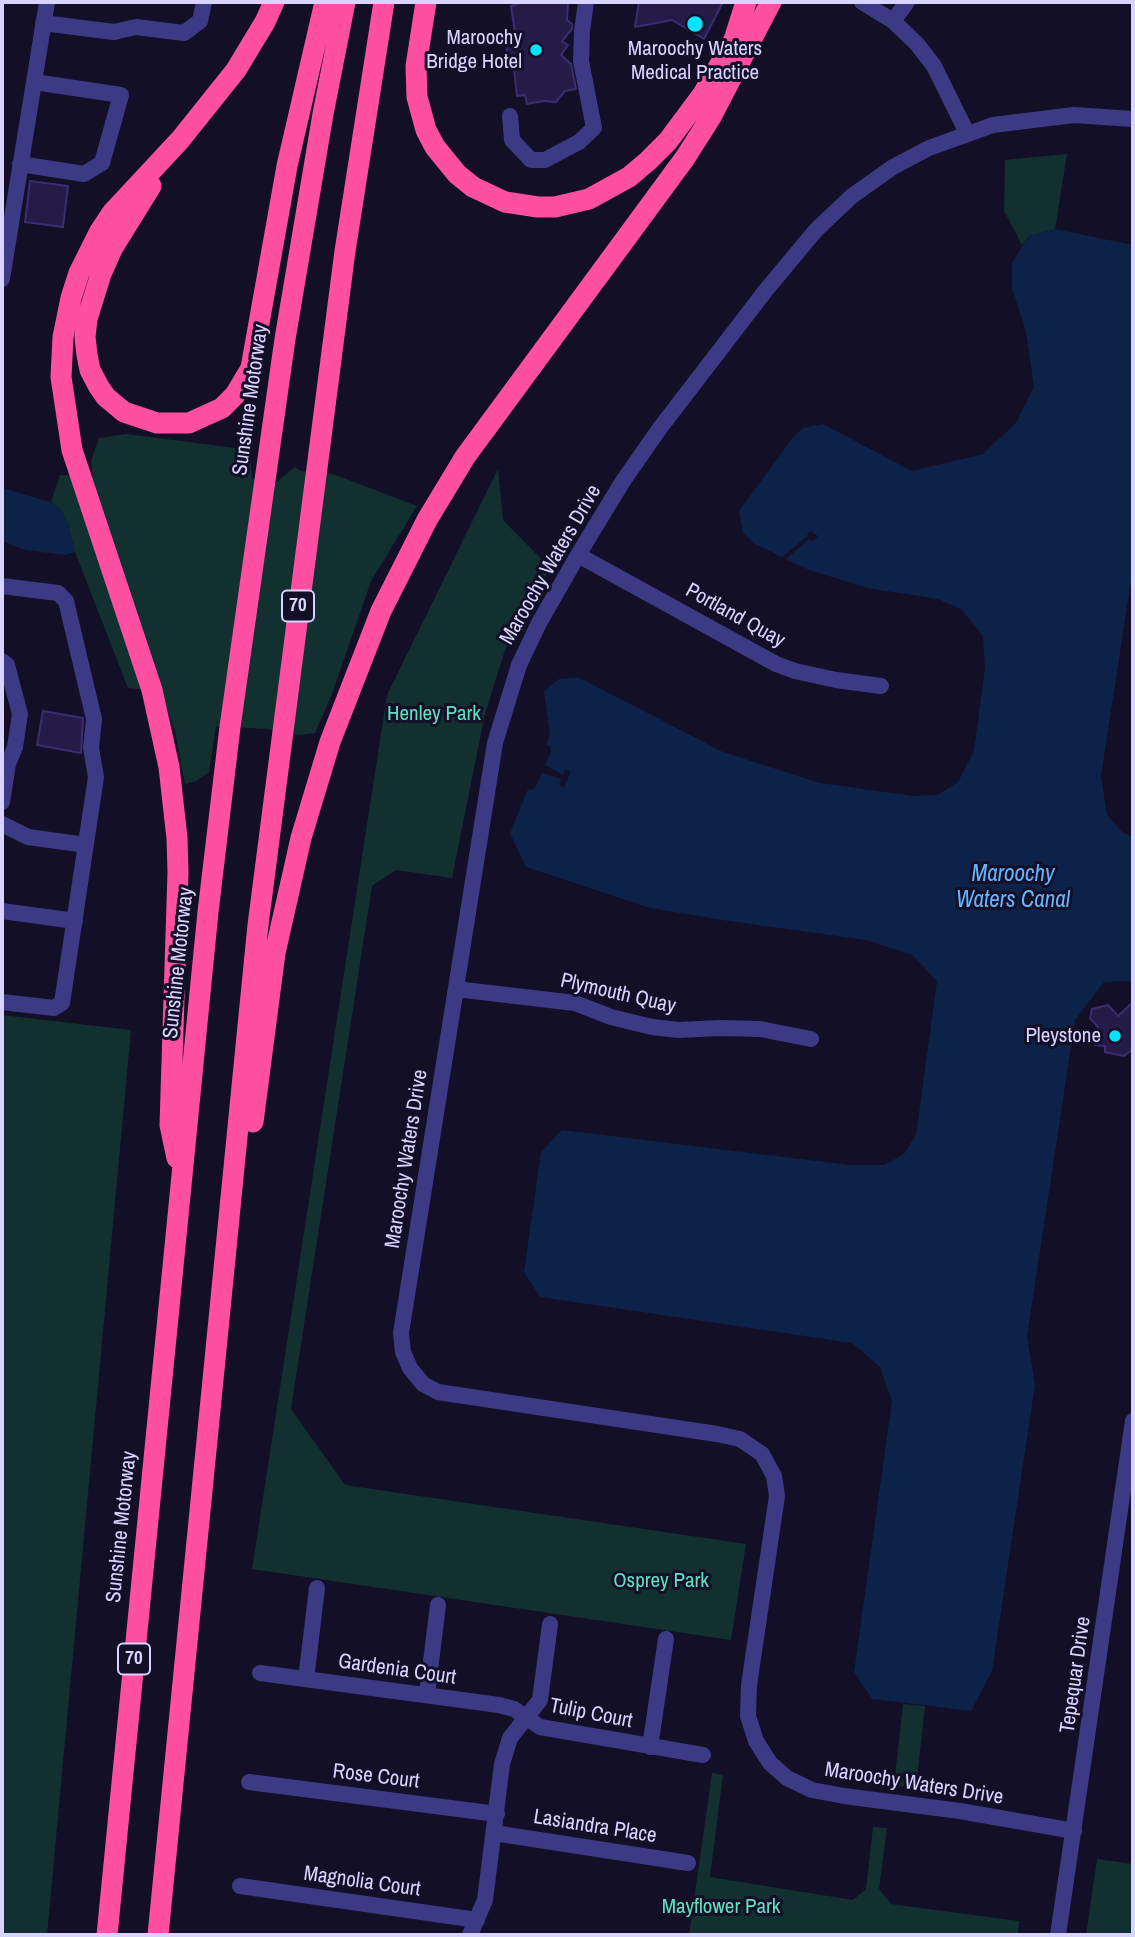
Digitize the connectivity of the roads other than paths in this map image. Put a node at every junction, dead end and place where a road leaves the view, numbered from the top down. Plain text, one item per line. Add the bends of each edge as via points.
1 (47, 2) edge
2 (204, 2) edge
3 (274, 2) edge
4 (325, 2) edge
5 (345, 2) edge
6 (383, 2) edge
7 (426, 2) edge
8 (586, 2) edge
9 (746, 2) edge
10 (771, 2) edge
11 (862, 2) edge
12 (907, 2) edge
13 (894, 21) junction
14 (43, 23) junction
15 (34, 82) junction
16 (510, 116) dead end
17 (1133, 119) edge
18 (967, 133) junction
19 (180, 140) junction
20 (20, 164) junction
21 (2, 279) edge
22 (578, 555) junction
23 (2, 586) edge
24 (2, 661) edge
25 (881, 686) dead end
26 (2, 802) edge
27 (2, 824) edge
28 (86, 845) junction
29 (2, 911) edge
30 (75, 921) junction
31 (456, 989) junction
32 (2, 1002) edge
33 (811, 1040) dead end
34 (181, 1177) junction
35 (230, 1212) junction
36 (1133, 1422) edge
37 (317, 1588) dead end
38 (438, 1605) dead end
39 (550, 1624) dead end
40 (666, 1639) dead end
41 (260, 1673) dead end
42 (306, 1679) junction
43 (428, 1694) junction
44 (527, 1717) junction
45 (650, 1747) junction
46 (703, 1755) dead end
47 (249, 1782) dead end
48 (497, 1814) junction
49 (1074, 1831) junction
50 (495, 1833) junction
51 (688, 1863) dead end
52 (240, 1886) dead end
53 (477, 1920) junction
54 (107, 1935) edge
55 (158, 1935) edge
56 (470, 1935) edge
57 (1058, 1935) edge

1 - 14 street
2 - 14 street via 200,21 184,33 136,27 114,32
3 - 19 highway via 236,70
4 - 19 highway via 287,166 251,368 222,408 189,423 173,424 141,419 106,397 90,370 85,337 92,299 112,249
5 - 34 highway, Sunshine Motorway / 70 via 285,339 256,536 226,754
6 - 35 highway, 70 via 345,251 282,732
7 - 9 highway via 416,97 435,147 473,187 505,201 538,207 589,199 648,161 704,94 734,40
8 - 16 street via 582,61 594,128 579,142 545,160 531,160 512,140
10 - 35 highway via 685,158 465,457 381,611 330,741 301,838 275,954 248,1157
11 - 13 street
12 - 13 street
13 - 18 street via 934,66
14 - 15 street
15 - 20 street
15 - 20 street via 121,95 102,163 84,174
17 - 18 street, Maroochy Waters Drive via 1074,115 1013,121
18 - 22 street, Maroochy Waters Drive via 892,167 816,230 660,428
19 - 34 highway via 112,213 89,250 66,319 61,377 72,450 152,690 169,767 178,872 170,1125
20 - 21 street
22 - 25 street, Portland Quay via 776,664
22 - 31 street, Maroochy Waters Drive via 519,665 495,743
23 - 28 street via 58,593 66,601 94,719 91,748 96,777
24 - 26 street via 20,714
27 - 28 street via 28,837
28 - 30 street
29 - 30 street
30 - 32 street via 62,1003 54,1008
31 - 33 street, Plymouth Quay via 575,1003 652,1027 760,1029
31 - 49 street, Maroochy Waters Drive via 401,1333 410,1368 423,1384 438,1392 717,1434 740,1439 762,1454 775,1476 777,1496 748,1716 770,1763 786,1778 812,1790
34 - 54 highway, Sunshine Motorway / 70
35 - 55 highway, 70
36 - 49 street, Tepequar Drive
37 - 42 street
38 - 43 street
39 - 44 street via 540,1700
40 - 45 street
41 - 42 street, Gardenia Court
42 - 43 street, Gardenia Court
43 - 44 street, Gardenia Court via 514,1709
44 - 45 street, Tulip Court via 540,1727
44 - 48 street via 510,1738 502,1764
45 - 46 street, Tulip Court
47 - 48 street, Rose Court
48 - 50 street
49 - 57 street, Tepequar Drive
50 - 51 street, Lasiandra Place
50 - 53 street via 485,1900
52 - 53 street, Magnolia Court
53 - 56 street

